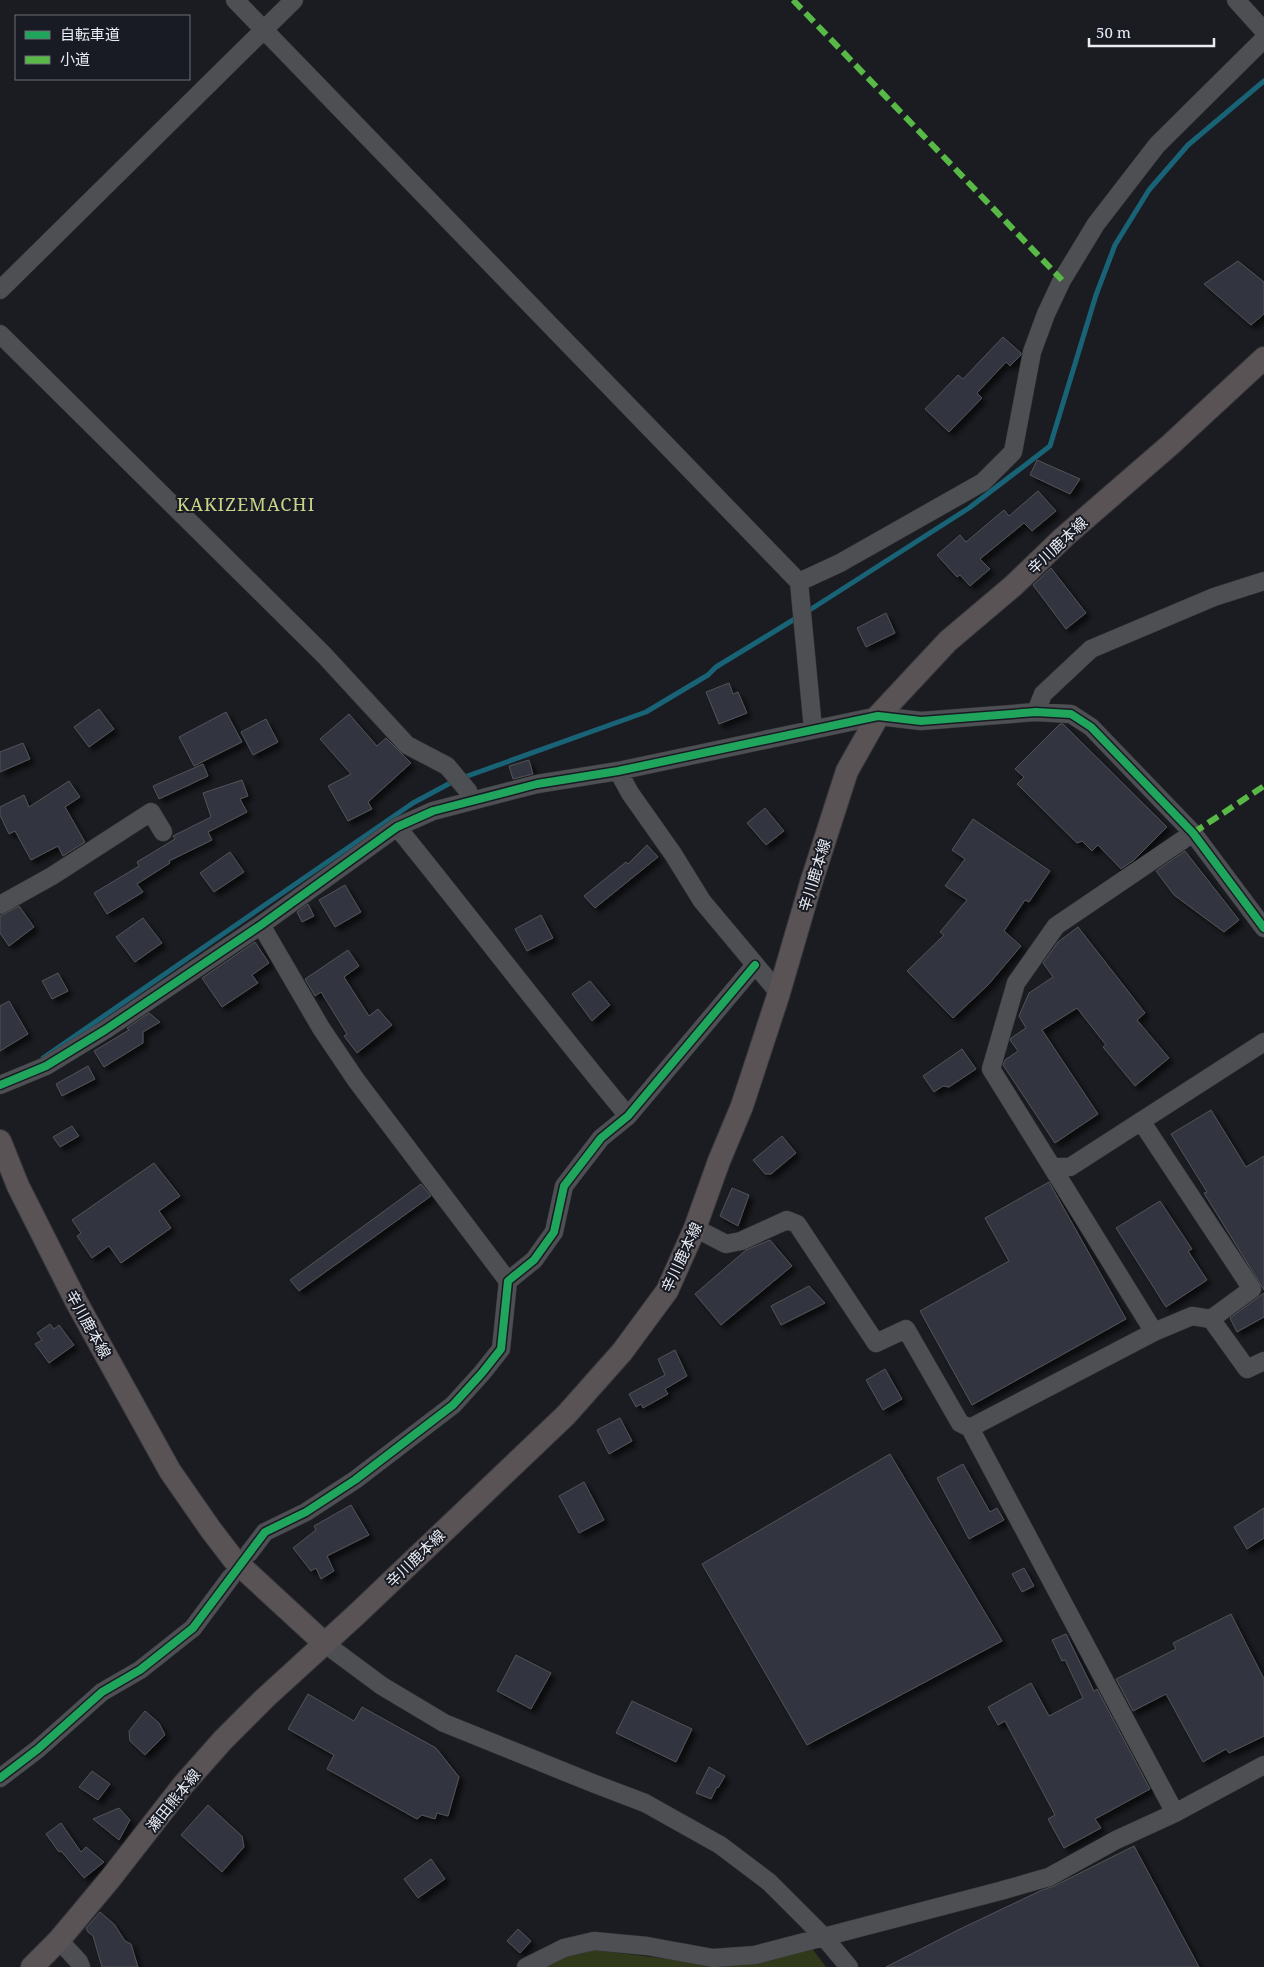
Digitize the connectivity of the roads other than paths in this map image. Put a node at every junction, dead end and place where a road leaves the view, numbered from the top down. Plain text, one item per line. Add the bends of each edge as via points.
1 (235, 0) edge
2 (294, 0) edge
3 (1236, 0) edge
4 (264, 30) junction
5 (1264, 31) edge
6 (1264, 38) edge
7 (0, 290) edge
8 (0, 334) edge
9 (1264, 358) edge
10 (1264, 581) edge
11 (799, 582) junction
12 (1036, 712) junction
13 (878, 716) junction
14 (813, 729) junction
15 (618, 771) junction
16 (471, 800) junction
17 (398, 827) junction
18 (163, 832) dead end
19 (1193, 833) junction
20 (0, 905) edge
21 (262, 925) junction
22 (1264, 928) edge
23 (755, 965) junction
24 (779, 993) junction
25 (1264, 1042) edge
26 (0, 1085) edge
27 (628, 1116) junction
28 (1141, 1121) junction
29 (0, 1141) edge
30 (1052, 1167) junction
31 (695, 1228) junction
32 (508, 1281) junction
33 (1258, 1285) edge
34 (1211, 1320) junction
35 (1154, 1332) junction
36 (1264, 1361) edge
37 (970, 1428) junction
38 (249, 1553) dead end
39 (231, 1577) dead end
40 (324, 1643) junction
41 (1264, 1765) edge
42 (0, 1778) edge
43 (1175, 1814) junction
44 (823, 1936) junction
45 (59, 1940) junction
46 (32, 1967) edge
47 (81, 1967) edge
48 (526, 1967) edge
49 (849, 1967) edge

1 - 4 street
2 - 4 street
3 - 5 street
4 - 7 street
4 - 11 street
6 - 11 street via 1157,145 1096,224 1062,280 1032,352 1013,452 983,482 840,563
8 - 16 street via 324,655 407,745 447,766 468,791
9 - 13 main road, 辛川鹿本線 via 1064,537 1014,586 948,641
10 - 12 street via 1214,597 1091,649 1043,694
11 - 14 street
12 - 13 street via 921,721
12 - 19 street via 1071,714 1091,727
13 - 14 street
13 - 24 main road, 辛川鹿本線 via 847,771
14 - 15 street
15 - 16 street via 537,784
15 - 23 street via 702,901
16 - 17 street via 433,811
17 - 21 street
17 - 27 street
18 - 20 street via 151,812 52,876
19 - 22 street
19 - 30 street via 1056,926 1016,982 991,1069
21 - 26 street via 105,1030 46,1066
21 - 32 street via 321,1028 356,1080
23 - 24 street
23 - 27 street
24 - 31 main road, 辛川鹿本線 via 742,1106
25 - 28 street
27 - 32 street via 601,1138 564,1186 554,1232 534,1260
28 - 30 street via 1070,1167
28 - 33 street
29 - 40 main road, 辛川鹿本線 via 18,1186 77,1303 170,1471 234,1560
30 - 35 street
31 - 37 street via 726,1244 787,1220 798,1224 876,1343 906,1329 960,1423
31 - 40 main road, 辛川鹿本線 via 667,1292 622,1352 566,1415
32 - 38 street via 501,1348 453,1405 355,1480 306,1512 265,1532
33 - 34 street
34 - 35 street via 1192,1316
34 - 36 street via 1247,1369
35 - 37 street
37 - 43 street
39 - 42 street via 194,1628 140,1670 102,1692
40 - 44 street via 382,1686 444,1723 645,1803 720,1845 769,1882
40 - 45 main road, 瀬田熊本線 via 216,1748
41 - 43 street
43 - 44 street via 1116,1840 1049,1877
44 - 48 street via 755,1955 713,1958 647,1946 594,1941 564,1948
44 - 49 street
45 - 46 main road, 瀬田熊本線
45 - 47 street

